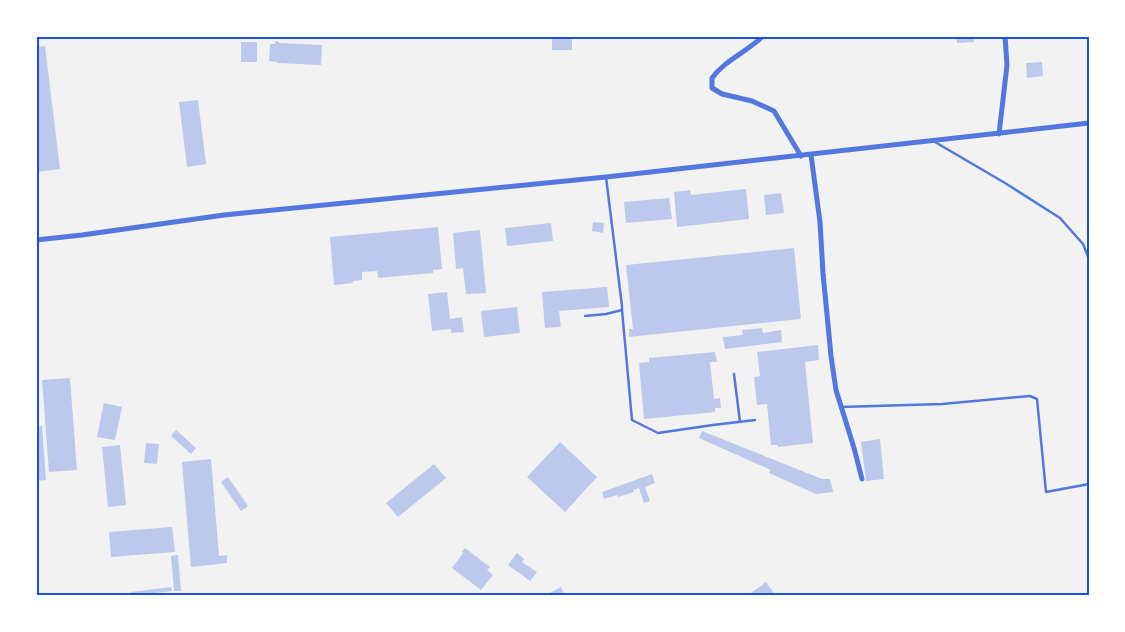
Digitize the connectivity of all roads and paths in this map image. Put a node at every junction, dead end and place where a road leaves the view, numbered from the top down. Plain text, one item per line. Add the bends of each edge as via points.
1 (763, 36) edge
2 (1005, 36) edge
3 (1089, 123) edge
4 (999, 134) junction
5 (934, 141) junction
6 (811, 155) junction
7 (802, 156) junction
8 (606, 177) junction
9 (36, 240) edge
10 (1089, 259) edge
11 (622, 310) junction
12 (586, 316) dead end
13 (734, 374) dead end
14 (841, 407) junction
15 (755, 420) dead end
16 (740, 422) junction
17 (862, 479) dead end
18 (1089, 484) edge

1 - 7 street via 718,70 712,78 712,88 774,111
2 - 4 street via 1007,65
3 - 4 street
4 - 5 street
5 - 6 street
5 - 10 lane via 1060,218 1083,244
6 - 7 street
6 - 14 street via 831,356
7 - 8 street
8 - 9 street via 224,215
8 - 11 lane
11 - 12 lane
11 - 16 lane via 632,420 658,433
13 - 16 lane
14 - 17 street
14 - 18 lane via 942,404 1030,396 1037,399 1046,492
15 - 16 lane

